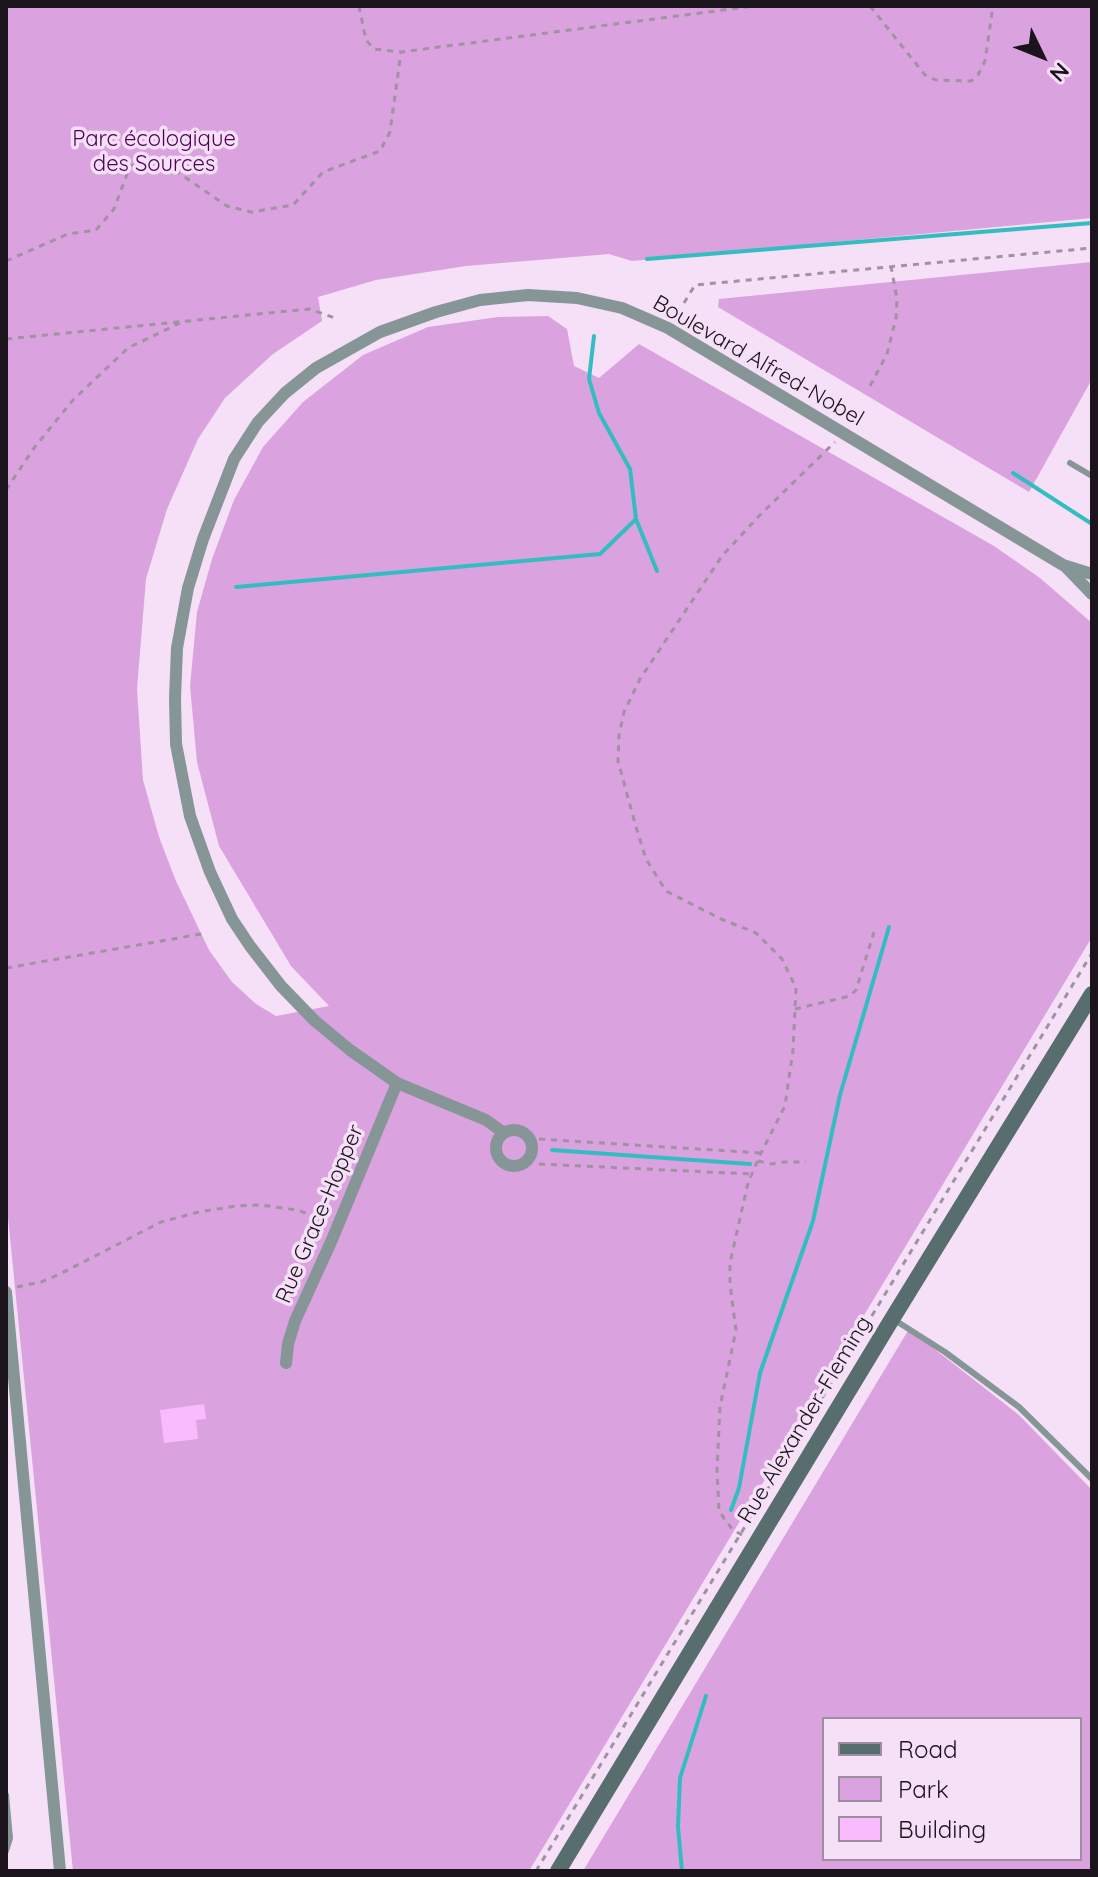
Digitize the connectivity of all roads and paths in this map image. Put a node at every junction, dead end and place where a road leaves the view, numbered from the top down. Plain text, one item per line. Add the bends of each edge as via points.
1 (359, 6) edge
2 (754, 6) edge
3 (870, 6) edge
4 (993, 6) edge
5 (401, 52) junction
6 (1092, 248) edge
7 (6, 261) edge
8 (891, 266) junction
9 (684, 303) dead end
10 (338, 319) dead end
11 (183, 321) junction
12 (6, 339) edge
13 (870, 386) dead end
14 (844, 433) junction
15 (1070, 463) dead end
16 (1092, 476) edge
17 (6, 490) edge
18 (1063, 565) junction
19 (1092, 574) edge
20 (1092, 594) edge
21 (874, 932) dead end
22 (207, 933) dead end
23 (1092, 953) edge
24 (6, 968) edge
25 (1092, 994) edge
26 (795, 1009) junction
27 (397, 1083) junction
28 (504, 1133) dead end
29 (539, 1139) dead end
30 (761, 1153) junction
31 (758, 1161) junction
32 (806, 1162) dead end
33 (539, 1164) dead end
34 (752, 1174) junction
35 (320, 1217) dead end
36 (6, 1291) edge
37 (892, 1319) junction
38 (286, 1363) dead end
39 (822, 1398) dead end
40 (800, 1436) dead end
41 (1092, 1479) edge
42 (740, 1534) junction
43 (755, 1544) junction
44 (6, 1795) edge
45 (6, 1851) edge
46 (60, 1871) edge
47 (536, 1871) edge
48 (558, 1871) edge

1 - 5 path via 366,40 374,49
2 - 5 path
3 - 4 path via 925,75 971,81 985,61
5 - 7 path via 390,132 380,151 323,172 293,205 251,212 227,206 170,167 130,166 114,209 96,230 68,234
6 - 8 path
8 - 9 path via 695,285
8 - 13 path via 896,318 887,354
10 - 11 path via 309,309
11 - 12 path
11 - 17 path via 128,348 73,400
14 - 18 street, Boulevard Alfred-Nobel
14 - 26 path via 722,556 640,679 619,735 618,761 636,827 646,859 666,891 756,933 782,959 796,988
14 - 27 street, Boulevard Alfred-Nobel via 668,328 622,308 528,295 480,300 380,332 316,368 258,422 234,459 188,588 175,698 182,778 210,872 250,946 315,1021
15 - 16 lane
18 - 19 street, Boulevard Alfred-Nobel
18 - 20 street, Boulevard Alfred-Nobel
21 - 26 path via 850,996
22 - 24 path
23 - 39 path, Rue Alexander-Fleming
25 - 37 street, Rue Alexander-Fleming
26 - 30 path via 785,1106
27 - 28 street, Boulevard Alfred-Nobel via 489,1121
27 - 38 street, Rue Grace-Hopper via 295,1321
29 - 30 path
30 - 31 path
31 - 32 path
31 - 34 path
33 - 34 path
34 - 42 path via 730,1263 736,1330 720,1407 717,1470 719,1511
35 - 36 path via 261,1205 199,1212 161,1222 60,1274
36 - 46 street
37 - 41 lane via 1019,1407
37 - 43 street, Rue Alexander-Fleming
40 - 42 path, Rue Alexander-Fleming
42 - 43 path
42 - 47 path, Rue Alexander-Fleming
43 - 48 street, Rue Alexander-Fleming
44 - 45 lane

